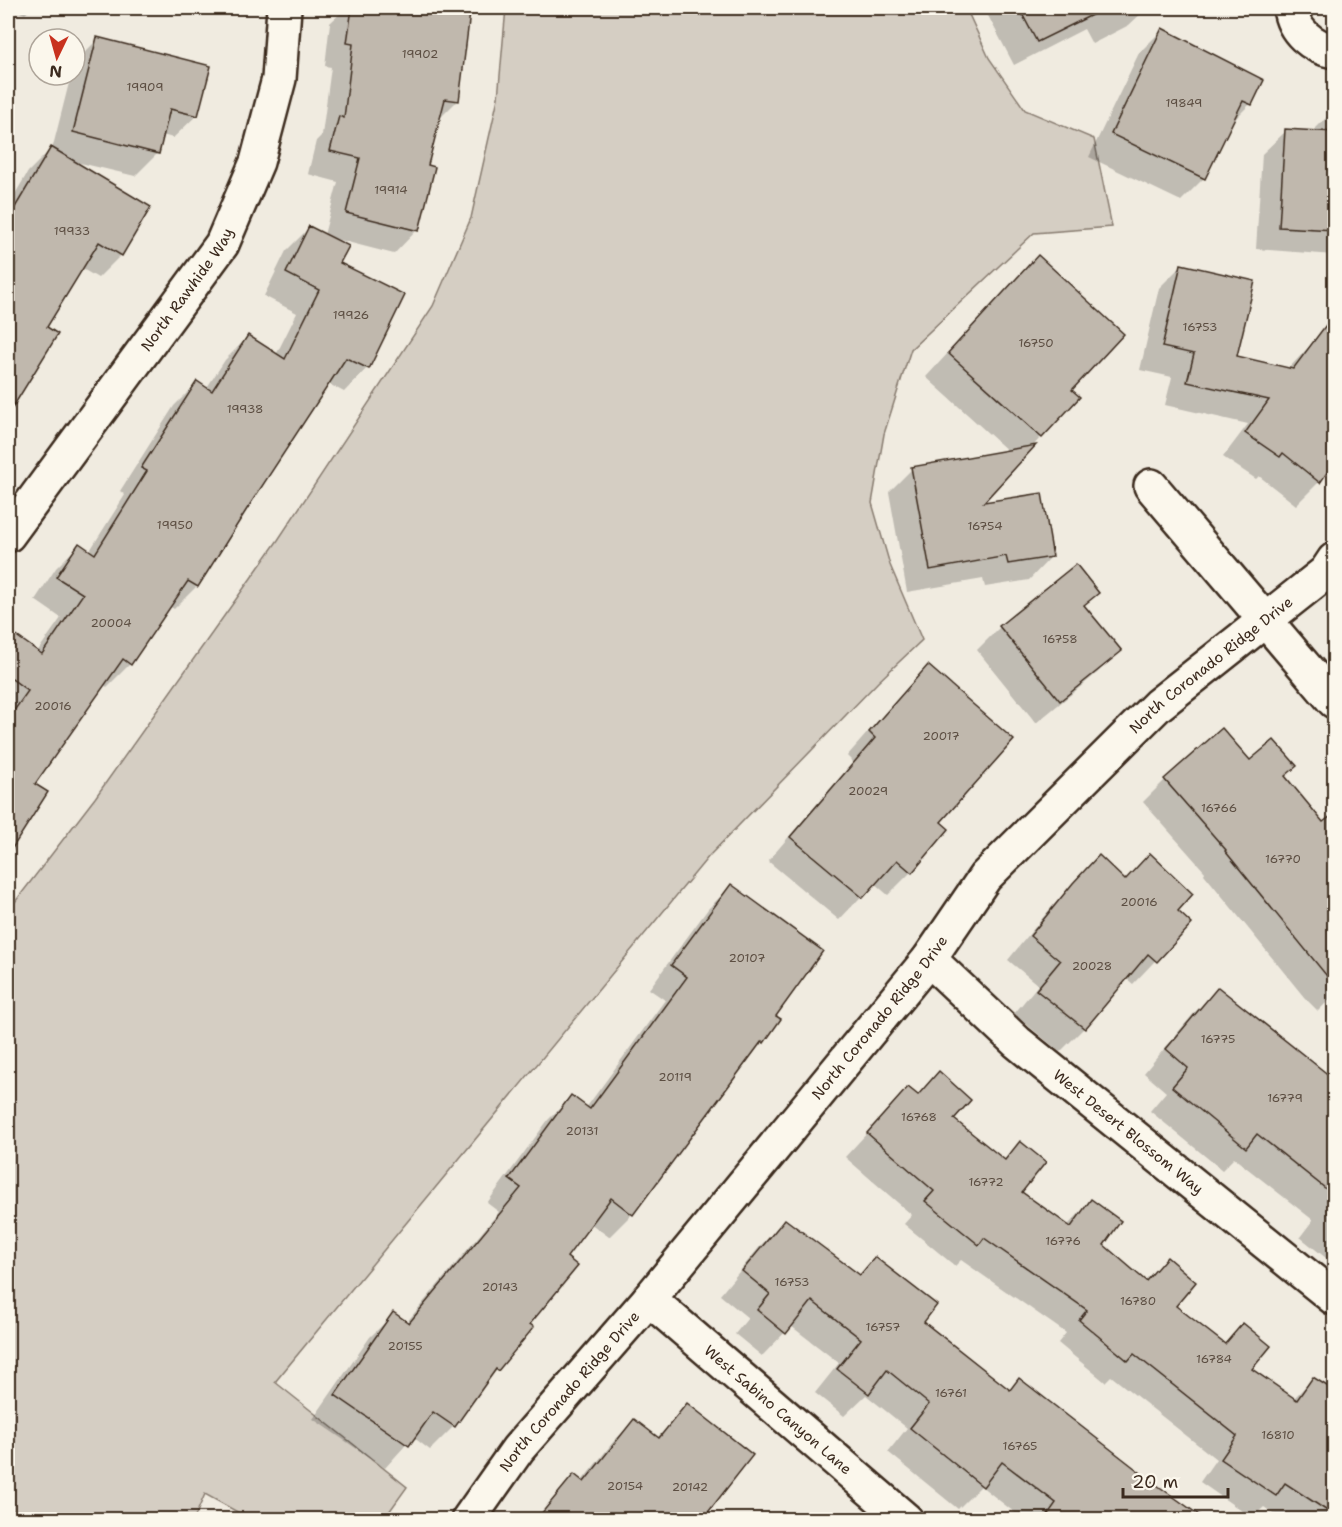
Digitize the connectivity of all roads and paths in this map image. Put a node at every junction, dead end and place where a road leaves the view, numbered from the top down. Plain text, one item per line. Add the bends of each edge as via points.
1 (284, 8) edge
2 (1290, 8) edge
3 (1335, 51) edge
4 (1151, 486) dead end
5 (8, 535) edge
6 (1335, 560) edge
7 (1265, 618) junction
8 (1335, 701) edge
9 (929, 959) junction
10 (1335, 1298) edge
11 (649, 1299) junction
12 (468, 1520) edge
13 (906, 1520) edge

1 - 5 street, North Rawhide Way via 279,78 257,162 222,244
2 - 3 street via 1301,33 1315,45
4 - 7 street
6 - 7 street, North Coronado Ridge Drive via 1326,572
7 - 8 street
7 - 9 street, North Coronado Ridge Drive via 1158,705 985,878
9 - 10 street, West Desert Blossom Way via 1017,1042
9 - 11 street, North Coronado Ridge Drive
11 - 12 street, North Coronado Ridge Drive via 518,1449
11 - 13 street, West Sabino Canyon Lane

